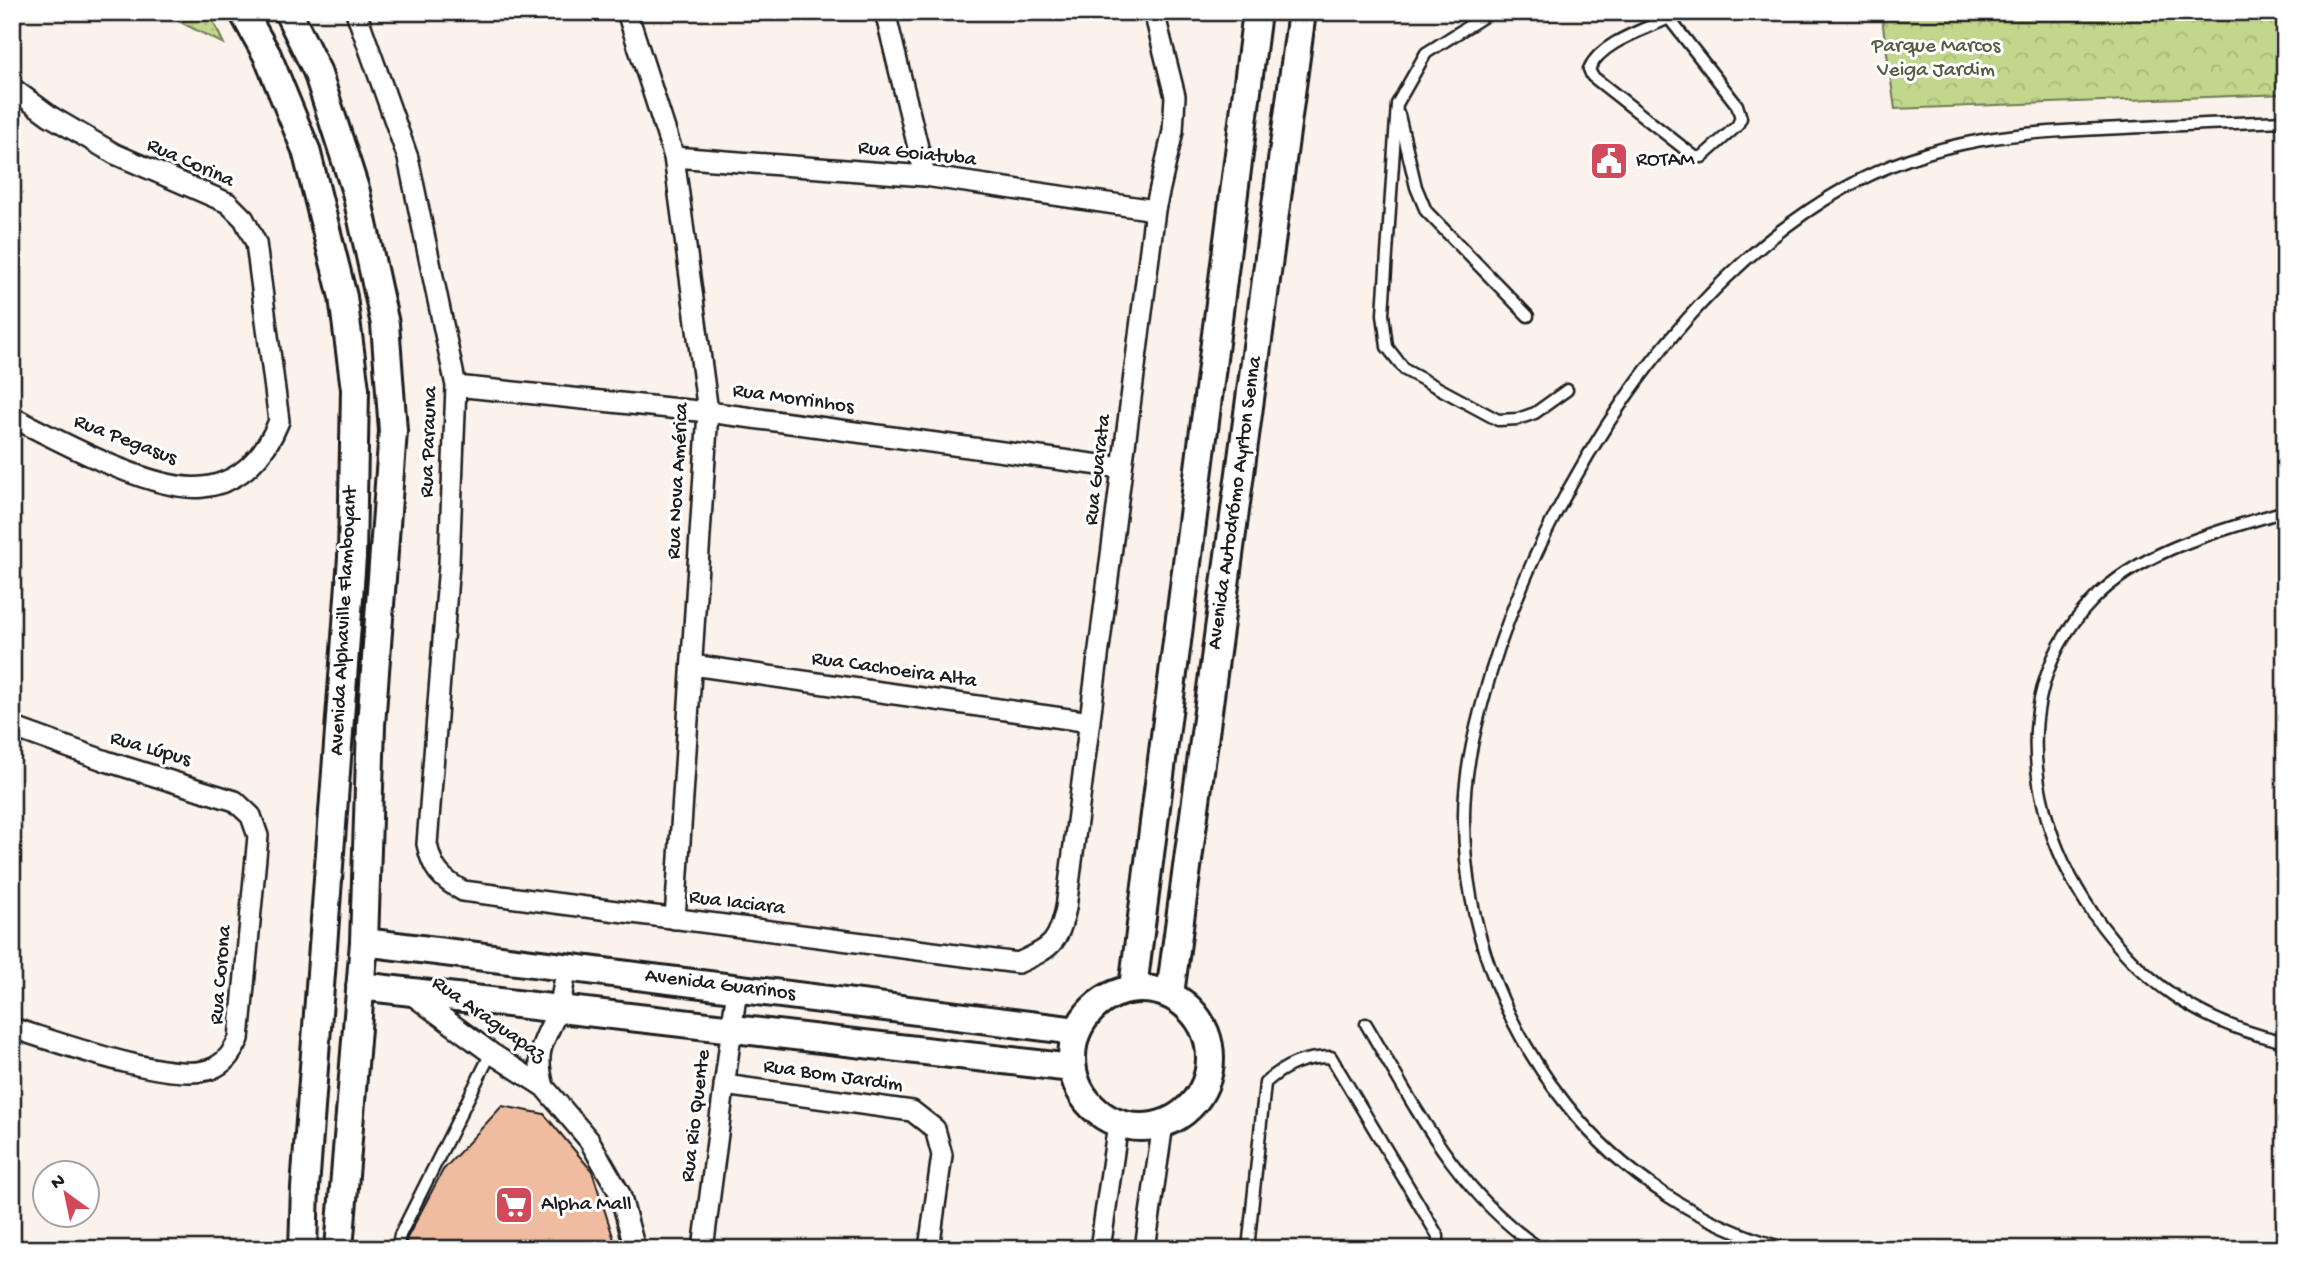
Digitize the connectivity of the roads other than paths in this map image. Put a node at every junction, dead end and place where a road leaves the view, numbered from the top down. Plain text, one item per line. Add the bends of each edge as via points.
1 (243, 12) edge
2 (288, 12) edge
3 (356, 12) edge
4 (626, 12) edge
5 (885, 12) edge
6 (1154, 12) edge
7 (1256, 12) edge
8 (1302, 12) edge
9 (1491, 12) edge
10 (1666, 15) edge
11 (12, 88) edge
12 (1397, 104) junction
13 (2285, 121) edge
14 (674, 157) junction
15 (925, 176) junction
16 (1155, 210) junction
17 (1528, 316) dead end
18 (456, 386) junction
19 (1567, 390) dead end
20 (708, 412) junction
21 (12, 417) edge
22 (279, 421) joint
23 (1122, 468) junction
24 (2285, 511) edge
25 (692, 665) junction
26 (1090, 722) junction
27 (339, 723) junction
28 (371, 725) junction
29 (12, 727) edge
30 (258, 836) joint
31 (427, 844) joint
32 (676, 919) junction
33 (1060, 935) joint
34 (363, 942) junction
35 (567, 967) junction
36 (360, 986) junction
37 (737, 988) junction
38 (1133, 988) junction
39 (406, 991) junction
40 (1170, 994) junction
41 (559, 1006) junction
42 (1366, 1024) dead end
43 (732, 1027) junction
44 (12, 1028) edge
45 (1077, 1031) junction
46 (2285, 1042) edge
47 (491, 1053) junction
48 (1072, 1068) junction
49 (724, 1086) junction
50 (544, 1087) junction
51 (1118, 1124) junction
52 (1163, 1124) junction
53 (303, 1249) edge
54 (339, 1249) edge
55 (397, 1249) edge
56 (635, 1249) edge
57 (703, 1249) edge
58 (929, 1249) edge
59 (1100, 1249) edge
60 (1144, 1249) edge
61 (1248, 1249) edge
62 (1438, 1249) edge
63 (1541, 1249) edge
64 (1788, 1249) edge

1 - 27 street, Avenida Alphaville Flamboyant via 267,55 306,150 343,297 355,389 352,558
2 - 28 street, Avenida Alphaville Flamboyant via 317,71 356,192 385,324 393,431
3 - 18 street, Rua Parauna via 408,158
4 - 14 street, Rua Nova América
5 - 15 street
6 - 16 street, Rua Guarata via 1175,96 1173,131
7 - 38 street, Avenida Autodrómo Ayrton Senna
8 - 40 street, Avenida Autodrómo Ayrton Senna
9 - 12 lane via 1426,53
10 - 10 lane via 1737,105 1741,118 1702,157 1674,141 1589,69 1606,49
11 - 22 street, Rua Corina via 115,155 228,203 244,219 256,243
12 - 17 lane via 1426,211
12 - 19 lane via 1383,314 1387,347 1405,370 1498,420 1535,412
13 - 64 lane via 1993,136 1932,150 1846,187 1768,241 1662,350 1582,464 1530,565 1484,697 1465,788 1469,891 1497,990 1549,1084 1624,1164 1716,1224
14 - 15 street, Rua Goiatuba
14 - 20 street, Rua Nova América
15 - 16 street, Rua Goiatuba
16 - 23 street, Rua Guarata
18 - 20 street, Rua Morrinhos
18 - 31 street, Rua Parauna via 449,564
20 - 23 street, Rua Morrinhos
20 - 25 street, Rua Nova América
21 - 22 street, Rua Pegasus via 127,470 202,488 225,482 250,466 269,447
23 - 26 street, Rua Guarata
24 - 46 lane via 2176,548 2130,572 2095,598 2054,656 2039,702 2035,750 2043,804 2062,862 2110,939 2151,979 2198,1011 2250,1034
25 - 26 street, Rua Cachoeira Alta
25 - 32 street, Rua Nova América
26 - 33 street, Rua Guarata
27 - 28 street
27 - 53 street, Avenida Alphaville Flamboyant
28 - 34 street, Avenida Alphaville Flamboyant
29 - 30 street, Rua Lúpus via 235,801 251,816
30 - 44 street, Rua Corona via 239,1039 230,1057 196,1073 167,1071
31 - 32 street, Rua Iaciara via 431,863 442,880 463,891
32 - 33 street, Rua Iaciara via 1018,963 1047,950
34 - 35 street, Avenida Guarinos
34 - 36 street, Avenida Alphaville Flamboyant
35 - 37 street, Avenida Guarinos
35 - 41 street, Rua Araguapaz
36 - 39 street, Avenida Guarinos
36 - 54 street, Avenida Alphaville Flamboyant
37 - 43 street, Rua Rio Quente
37 - 45 street, Avenida Guarinos
38 - 40 street
38 - 45 street via 1099,1002
39 - 41 street, Avenida Guarinos
39 - 47 street, Rua Araguapaz
40 - 52 street via 1190,1007 1204,1026 1211,1049 1210,1073 1201,1095 1185,1113
41 - 43 street, Avenida Guarinos
41 - 50 street, Rua Araguapaz via 541,1043 538,1062
42 - 63 lane via 1416,1112 1462,1178 1498,1216
43 - 48 street, Avenida Guarinos
43 - 49 street, Rua Rio Quente
45 - 48 street
47 - 50 street, Rua Araguapaz
47 - 55 lane
48 - 51 street via 1087,1102
49 - 57 street, Rua Rio Quente
49 - 58 street, Rua Bom Jardim via 912,1111 935,1129 942,1155
50 - 56 street, Rua Araguapaz via 589,1140 621,1194
51 - 52 street via 1140,1128
51 - 59 street
52 - 60 street
61 - 62 lane via 1265,1083 1282,1068 1311,1057 1331,1057 1438,1236

